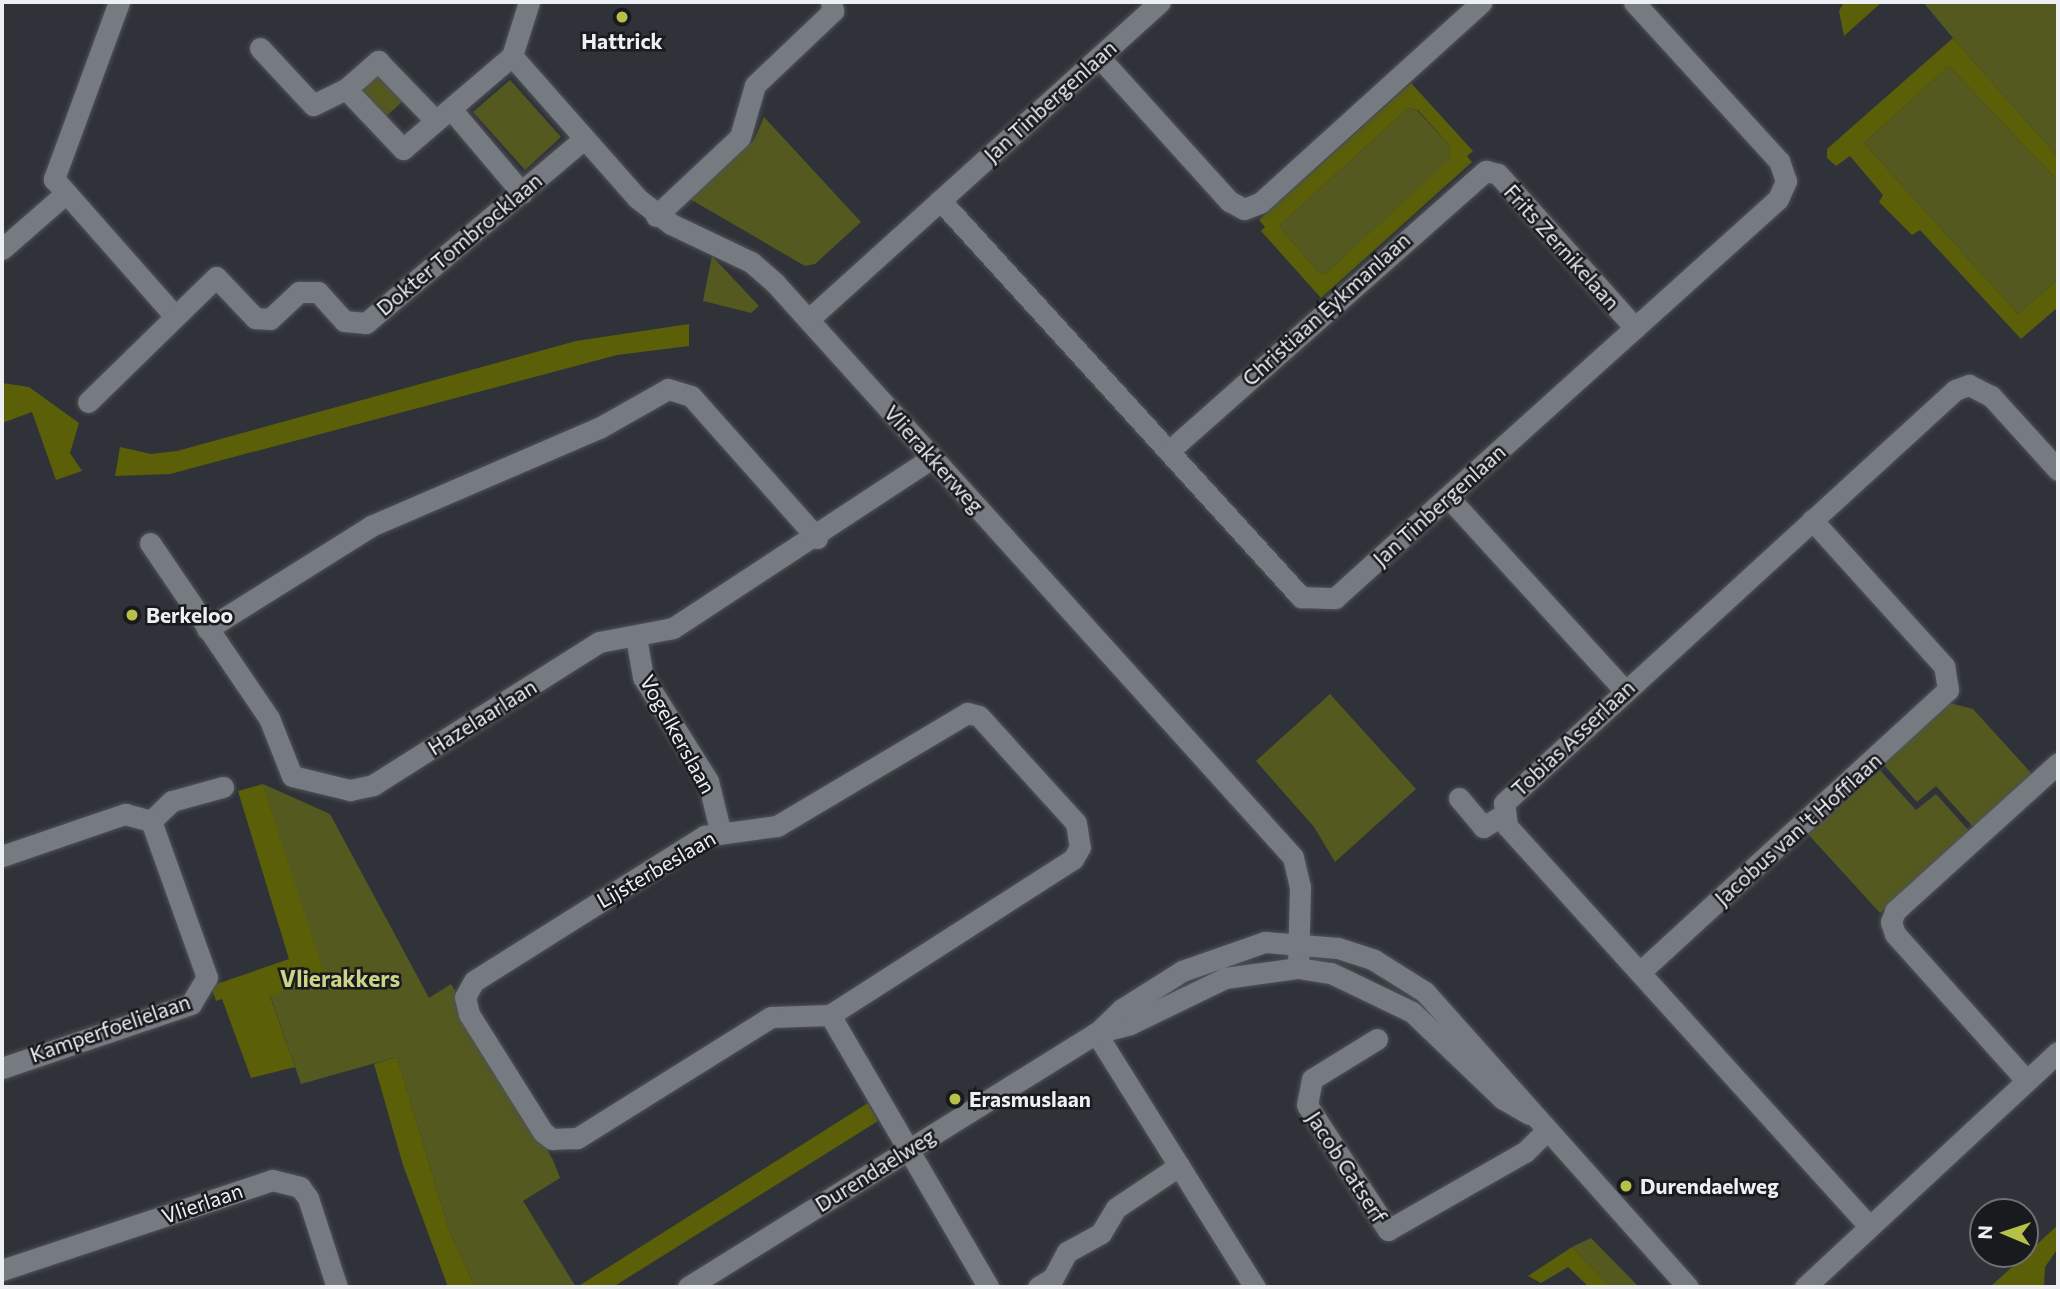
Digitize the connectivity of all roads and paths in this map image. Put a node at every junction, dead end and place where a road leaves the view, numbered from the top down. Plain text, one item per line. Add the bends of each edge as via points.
1 (119, 2) edge
2 (529, 2) edge
3 (831, 2) edge
4 (1160, 2) edge
5 (1482, 2) edge
6 (1634, 2) edge
7 (260, 48) dead end
8 (512, 56) junction
9 (1099, 57) junction
10 (346, 89) junction
11 (443, 115) junction
12 (584, 139) junction
13 (1486, 171) joint
14 (522, 193) junction
15 (64, 195) junction
16 (940, 200) junction
17 (656, 216) junction
18 (2, 249) edge
19 (174, 315) junction
20 (808, 320) junction
21 (1634, 328) junction
22 (88, 402) dead end
23 (1169, 451) junction
24 (932, 458) junction
25 (2058, 470) edge
26 (1448, 497) junction
27 (1812, 520) junction
28 (817, 538) junction
29 (149, 543) dead end
30 (207, 629) junction
31 (636, 637) junction
32 (1624, 690) junction
33 (2058, 763) edge
34 (223, 786) dead end
35 (1459, 798) dead end
36 (1503, 815) junction
37 (151, 821) junction
38 (720, 831) junction
39 (2, 856) edge
40 (1300, 943) junction
41 (1298, 968) junction
42 (1640, 972) junction
43 (830, 1015) junction
44 (1097, 1032) junction
45 (1377, 1039) dead end
46 (2058, 1052) edge
47 (2, 1068) edge
48 (2026, 1080) junction
49 (1529, 1114) junction
50 (1545, 1132) junction
51 (908, 1150) junction
52 (1180, 1166) junction
53 (1868, 1225) junction
54 (2, 1270) edge
55 (716, 1280) edge
56 (985, 1286) edge
57 (337, 1287) edge
58 (688, 1287) edge
59 (1038, 1287) edge
60 (1255, 1287) edge
61 (1688, 1287) edge
62 (1805, 1287) edge

1 - 15 street via 55,165 54,179
2 - 8 street
3 - 17 street via 832,11 755,85 740,137
4 - 9 street, Jan Tinbergenlaan
5 - 9 street via 1260,203 1244,209 1230,201
6 - 21 street, Jan Tinbergenlaan via 1779,161 1786,181 1778,199
7 - 10 street via 313,105
8 - 11 street
8 - 12 street, Vlierakkerweg
9 - 16 street, Jan Tinbergenlaan
10 - 11 street via 377,61
10 - 11 street via 403,149
11 - 14 street
12 - 14 street, Dokter Tombrocklaan
12 - 17 street, Vlierakkerweg
13 - 21 street, Frits Zernikelaan via 1498,174
13 - 23 street, Christiaan Eykmanlaan
14 - 19 street, Dokter Tombrocklaan via 366,323 344,321 318,292 299,292 270,319 255,318 216,276
15 - 18 street
15 - 19 street
16 - 20 street, Jan Tinbergenlaan
16 - 23 street, Jan Tinbergenlaan
17 - 20 street, Vlierakkerweg via 751,262
19 - 22 street, Dokter Tombrocklaan via 167,330
20 - 24 street, Vlierakkerweg
21 - 26 street, Jan Tinbergenlaan
23 - 26 street, Jan Tinbergenlaan via 1301,597 1316,602 1335,598
24 - 28 street, Hazelaarlaan
24 - 40 street, Vlierakkerweg via 1293,857
25 - 27 street, Tobias Asserlaan via 1991,396 1969,385 1955,390
26 - 32 street
27 - 32 street, Tobias Asserlaan
27 - 42 street, Jacobus van 't Hofflaan via 1944,666 1950,683 1942,698
28 - 30 street via 691,396 668,389 599,428 371,526
28 - 31 street, Hazelaarlaan via 673,628
29 - 30 street, Hazelaarlaan
30 - 31 street, Hazelaarlaan via 269,718 292,776 350,790 373,785 599,642
31 - 38 street, Vogelkerslaan via 643,677 708,781
32 - 36 street, Tobias Asserlaan via 1513,790
33 - 48 street via 1895,911 1891,922 1895,934
34 - 37 street via 172,801
35 - 36 street via 1483,827
36 - 42 street, Tobias Asserlaan
37 - 39 street via 125,814
37 - 47 street, Kamperfoelielaan via 203,961 203,992 191,1004
38 - 43 street, Lijsterbeslaan via 777,826 967,713 979,716 1076,823 1080,847 1073,859
38 - 43 street, Lijsterbeslaan via 474,981 465,997 469,1014 543,1132 565,1140 771,1017
40 - 41 street, Vlierakkerweg
40 - 44 street, Durendaelweg via 1265,942 1220,954 1122,1009
40 - 49 street, Durendaelweg via 1338,948 1406,977 1505,1076
41 - 44 street, Durendaelweg via 1225,978 1130,1024
41 - 49 street, Durendaelweg via 1390,996 1434,1030 1503,1099
42 - 53 street, Tobias Asserlaan
43 - 51 street
44 - 51 street, Durendaelweg
44 - 52 street
45 - 50 street, Jacob Catserf via 1312,1079 1307,1105 1388,1230 1525,1152
46 - 48 street
48 - 53 street
49 - 50 street, Durendaelweg
50 - 61 street, Durendaelweg
51 - 55 street, Durendaelweg
51 - 56 street
52 - 59 street via 1116,1208 1101,1233 1067,1252 1053,1278
52 - 60 street
53 - 62 street
54 - 57 street, Vlierlaan via 272,1180 300,1187 308,1198
55 - 58 street, Durendaelweg

